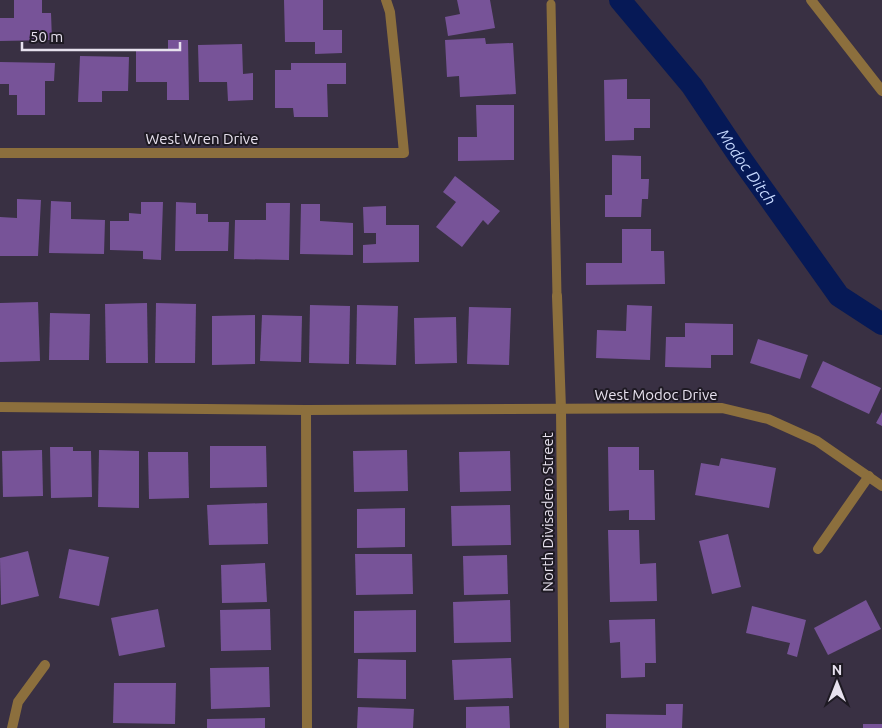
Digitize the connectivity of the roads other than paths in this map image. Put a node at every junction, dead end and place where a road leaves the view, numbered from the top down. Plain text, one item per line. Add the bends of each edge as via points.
1 (386, 0) edge
2 (811, 0) edge
3 (551, 4) dead end
4 (881, 87) edge
5 (0, 153) edge
6 (557, 296) joint
7 (0, 407) edge
8 (561, 409) junction
9 (306, 410) junction
10 (869, 476) junction
11 (882, 486) edge
12 (818, 549) dead end
13 (46, 665) dead end
14 (12, 728) edge
15 (308, 728) edge
16 (564, 728) edge

1 - 5 street, West Wren Drive via 390,12 404,153
2 - 4 street
3 - 6 lane
6 - 8 street, North Divisadero Street
7 - 9 street, West Modoc Drive
8 - 9 street, West Modoc Drive
8 - 10 street, West Modoc Drive via 722,408 768,419 817,442
8 - 16 street, North Divisadero Street
9 - 15 street
10 - 11 street, West Modoc Drive
10 - 12 street
13 - 14 street via 18,702

